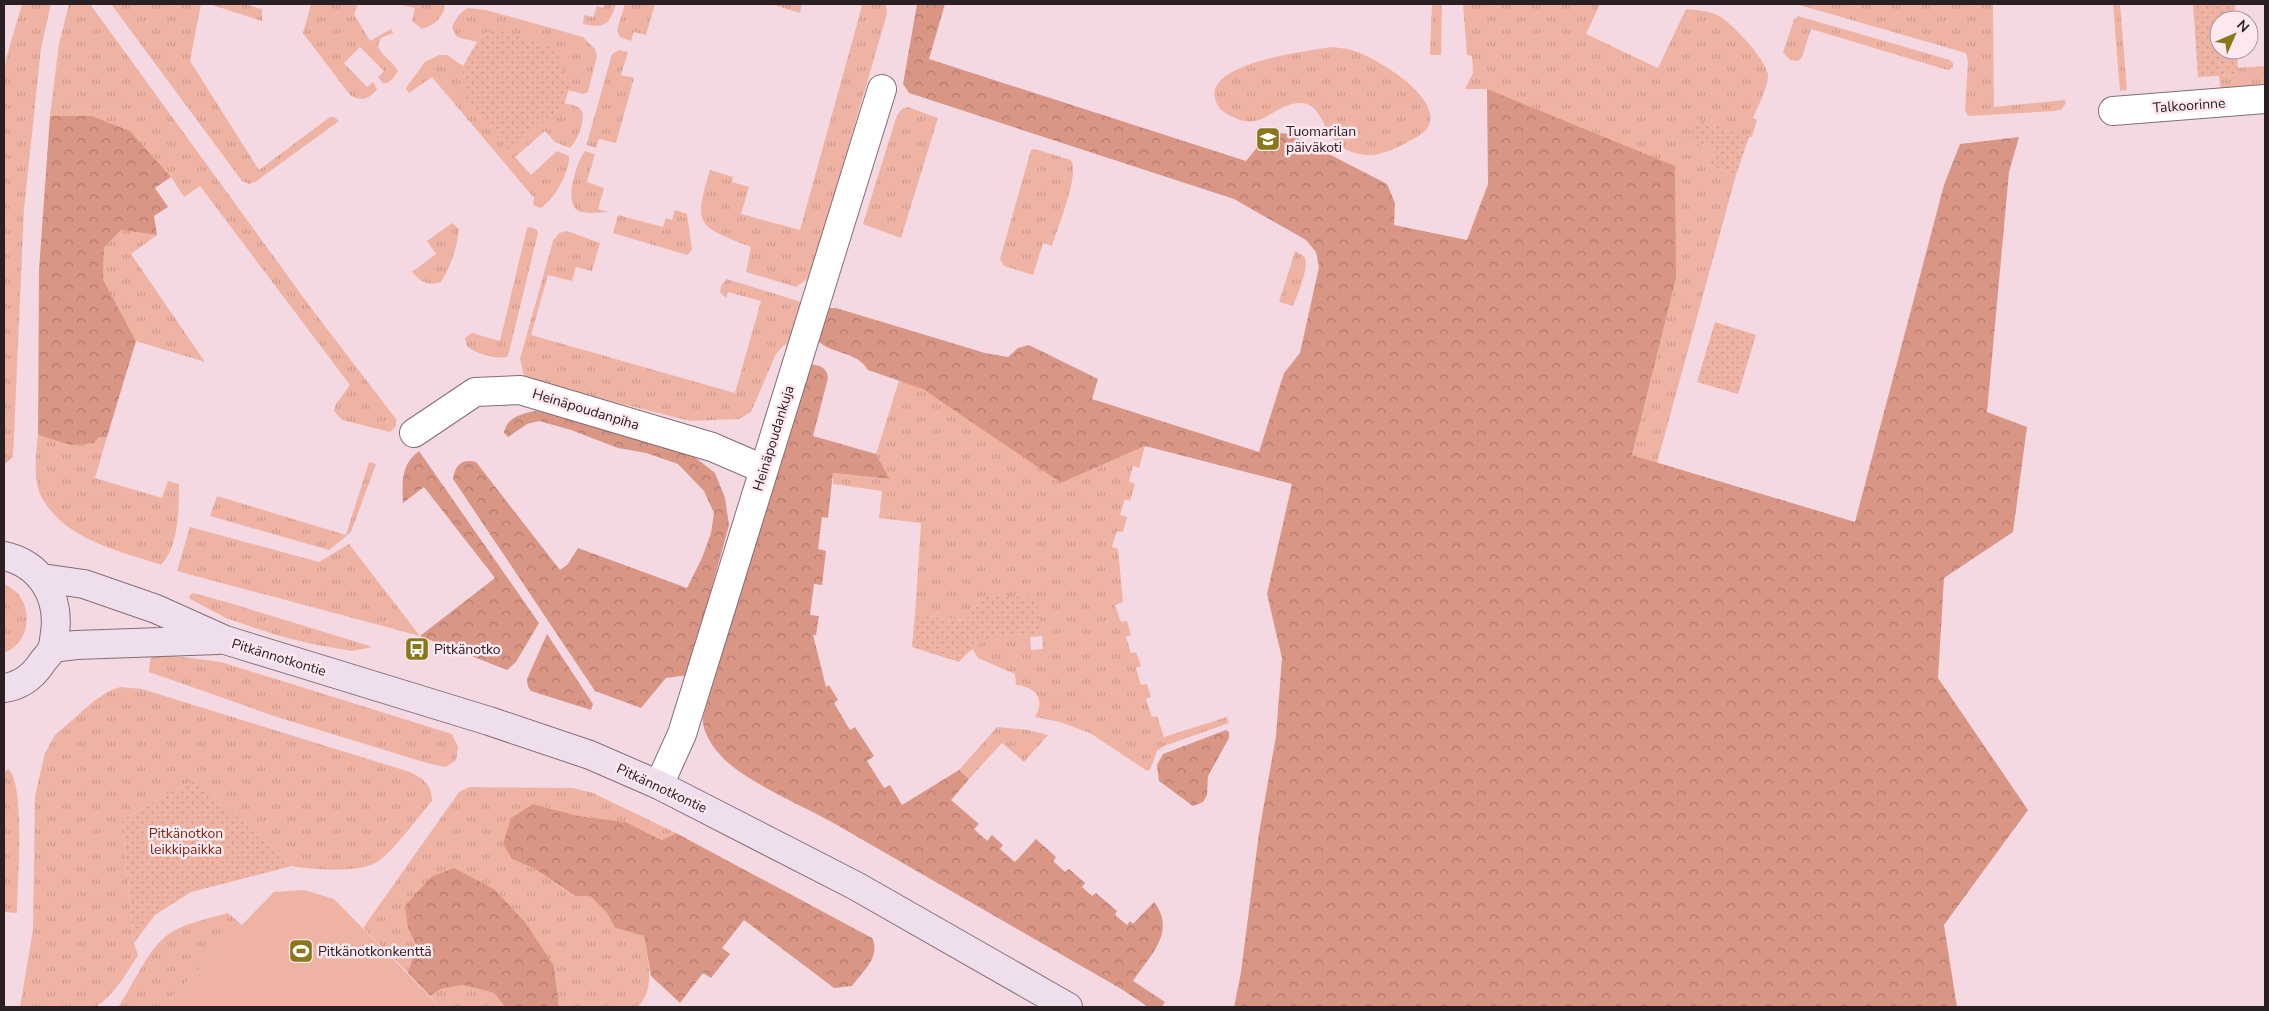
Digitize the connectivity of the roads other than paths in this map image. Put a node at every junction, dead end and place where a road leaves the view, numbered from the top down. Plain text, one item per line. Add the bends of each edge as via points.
1 (882, 89) dead end
2 (2265, 99) edge
3 (2113, 111) dead end
4 (414, 433) dead end
5 (763, 469) junction
6 (8, 552) edge
7 (42, 578) junction
8 (225, 640) junction
9 (52, 648) junction
10 (7, 692) edge
11 (659, 785) junction
12 (1068, 1007) edge

1 - 5 street, Heinäpoudankuja
2 - 3 street, Talkoorinne
4 - 5 street, Heinäpoudanpiha via 475,392 520,390 712,447
5 - 11 street, Heinäpoudankuja via 682,734
6 - 7 street
7 - 8 street, Pitkännotkontie via 84,584 156,609
7 - 9 street via 51,593 57,616
8 - 9 street, Pitkännotkontie
8 - 11 street, Pitkännotkontie via 489,721 590,755
9 - 10 street via 33,675
11 - 12 street, Pitkännotkontie via 856,886

